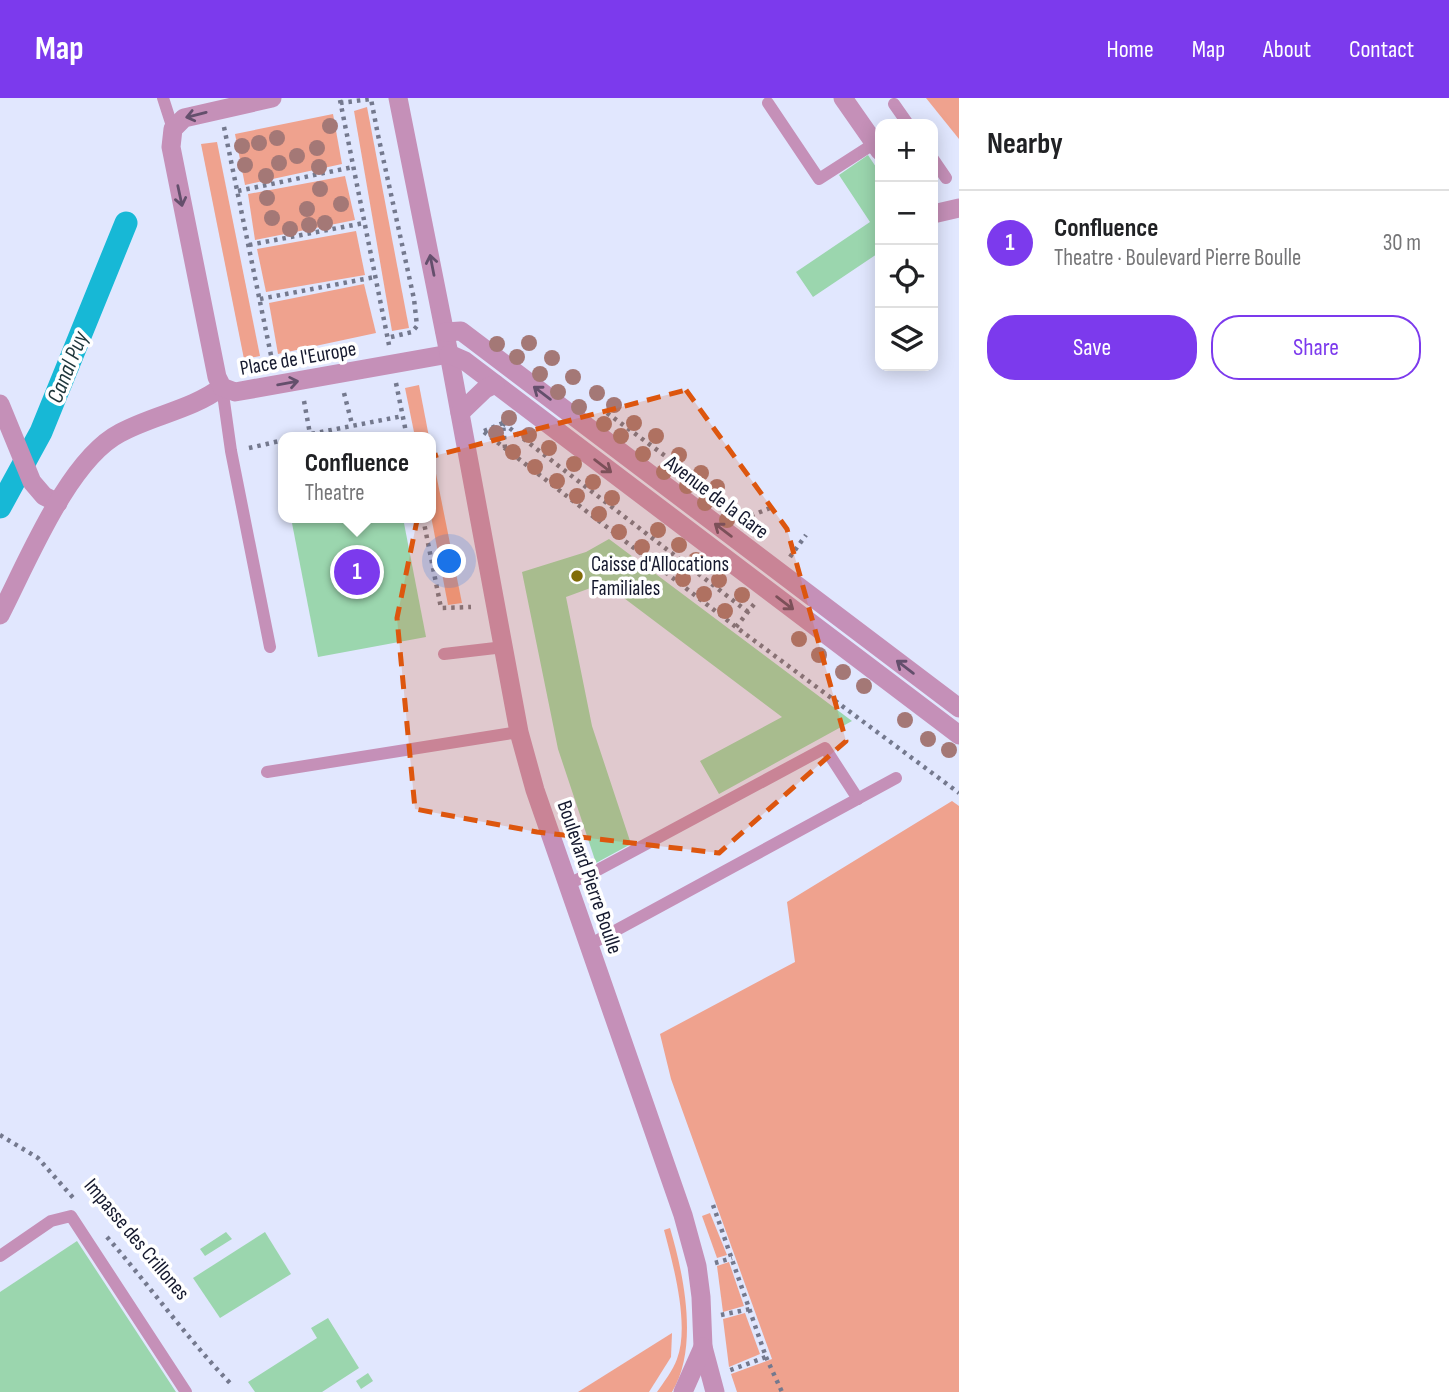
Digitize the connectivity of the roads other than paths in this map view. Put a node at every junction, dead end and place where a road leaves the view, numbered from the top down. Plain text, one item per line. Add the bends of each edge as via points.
1 (163, 98) edge
2 (272, 98) edge
3 (398, 98) edge
4 (843, 98) edge
5 (768, 103) dead end
6 (894, 104) dead end
7 (904, 119) edge
8 (173, 129) junction
9 (875, 144) edge
10 (875, 148) edge
11 (938, 166) edge
12 (946, 178) dead end
13 (959, 208) edge
14 (938, 213) edge
15 (445, 332) junction
16 (449, 354) junction
17 (495, 384) junction
18 (222, 387) junction
19 (0, 404) edge
20 (460, 413) junction
21 (58, 503) junction
22 (0, 615) edge
23 (270, 647) dead end
24 (504, 647) junction
25 (444, 654) dead end
26 (959, 708) edge
27 (519, 732) junction
28 (959, 735) edge
29 (267, 772) dead end
30 (897, 778) dead end
31 (858, 799) junction
32 (568, 884) junction
33 (589, 945) junction
34 (0, 1256) edge
35 (703, 1348) junction
36 (186, 1392) edge
37 (684, 1392) edge
38 (715, 1392) edge

1 - 8 lane
2 -> 8 street via 184,118
15 -> 3 street
4 - 9 street
5 - 10 lane via 819,179
6 - 7 lane
8 -> 18 street, Place de l'Europe via 170,147 216,377
11 - 12 lane
13 - 14 street
15 - 16 street
26 -> 15 street, Avenue de la Gare via 461,331
16 - 17 street, Avenue de la Gare
18 -> 16 street, Place de l'Europe via 235,392
16 - 20 street, Boulevard Pierre Boulle
17 - 20 street
17 -> 28 street, Avenue de la Gare
18 - 21 street via 205,400 118,433 95,451
18 - 23 lane
19 - 21 street via 32,482
20 - 24 street, Boulevard Pierre Boulle
21 - 22 street
24 - 25 lane
24 - 27 street, Boulevard Pierre Boulle
27 - 29 lane
27 - 32 street, Boulevard Pierre Boulle
30 - 31 lane
31 - 32 lane via 825,748
31 - 33 lane
32 - 33 street, Boulevard Pierre Boulle
33 - 35 street, Boulevard Pierre Boulle via 683,1215 697,1266
34 - 36 lane via 51,1221 72,1216
35 - 37 street, Boulevard Pierre Boulle
35 - 38 street, Boulevard Pierre Boulle

